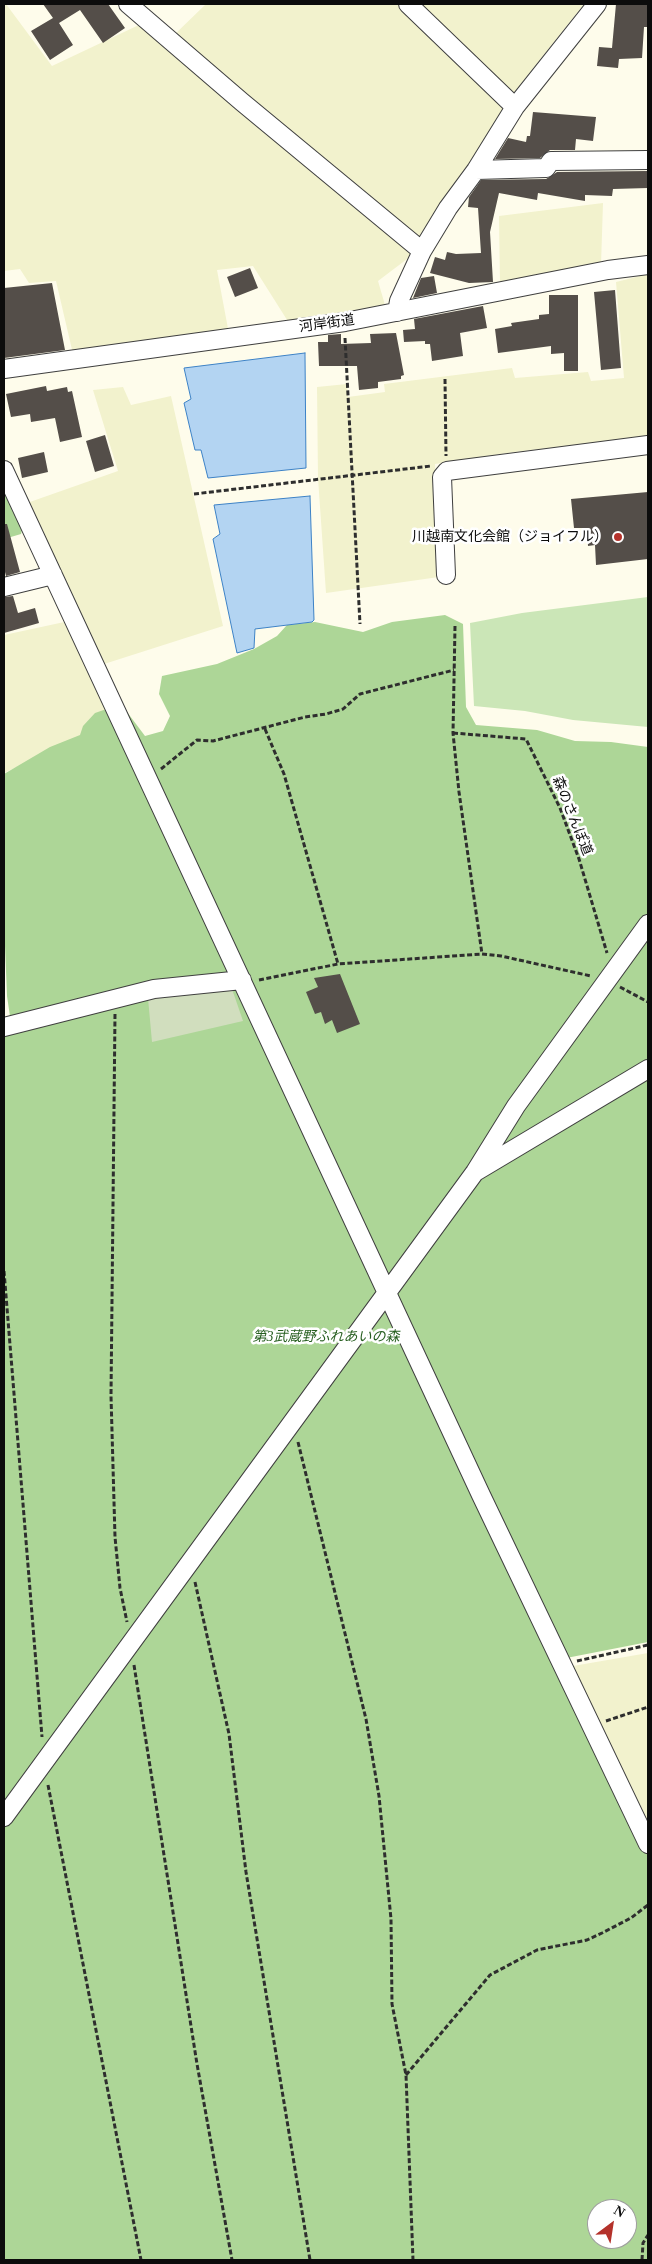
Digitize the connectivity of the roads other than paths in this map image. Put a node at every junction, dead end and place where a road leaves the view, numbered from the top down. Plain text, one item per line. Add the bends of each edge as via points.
1 (128, 4) edge
2 (408, 4) edge
3 (597, 4) edge
4 (515, 107) junction
5 (648, 160) edge
6 (476, 170) junction
7 (422, 252) junction
8 (648, 265) edge
9 (397, 312) junction
10 (4, 369) edge
11 (648, 445) edge
12 (4, 470) edge
13 (446, 574) dead end
14 (53, 575) junction
15 (4, 587) edge
16 (648, 924) edge
17 (243, 981) junction
18 (4, 1027) edge
19 (648, 1069) edge
20 (475, 1172) junction
21 (386, 1293) junction
22 (4, 1817) edge
23 (648, 1844) edge

1 - 7 street
2 - 4 street
3 - 4 street
4 - 6 street
5 - 6 street via 551,161 546,168
6 - 7 street
7 - 9 street
8 - 9 street, 河岸街道
9 - 10 street, 河岸街道
11 - 13 street via 447,468 442,477
12 - 14 street
14 - 15 street
14 - 17 street
16 - 20 street via 516,1106
17 - 18 street via 154,989
17 - 21 street
19 - 20 street
20 - 21 street
21 - 22 street
21 - 23 street

